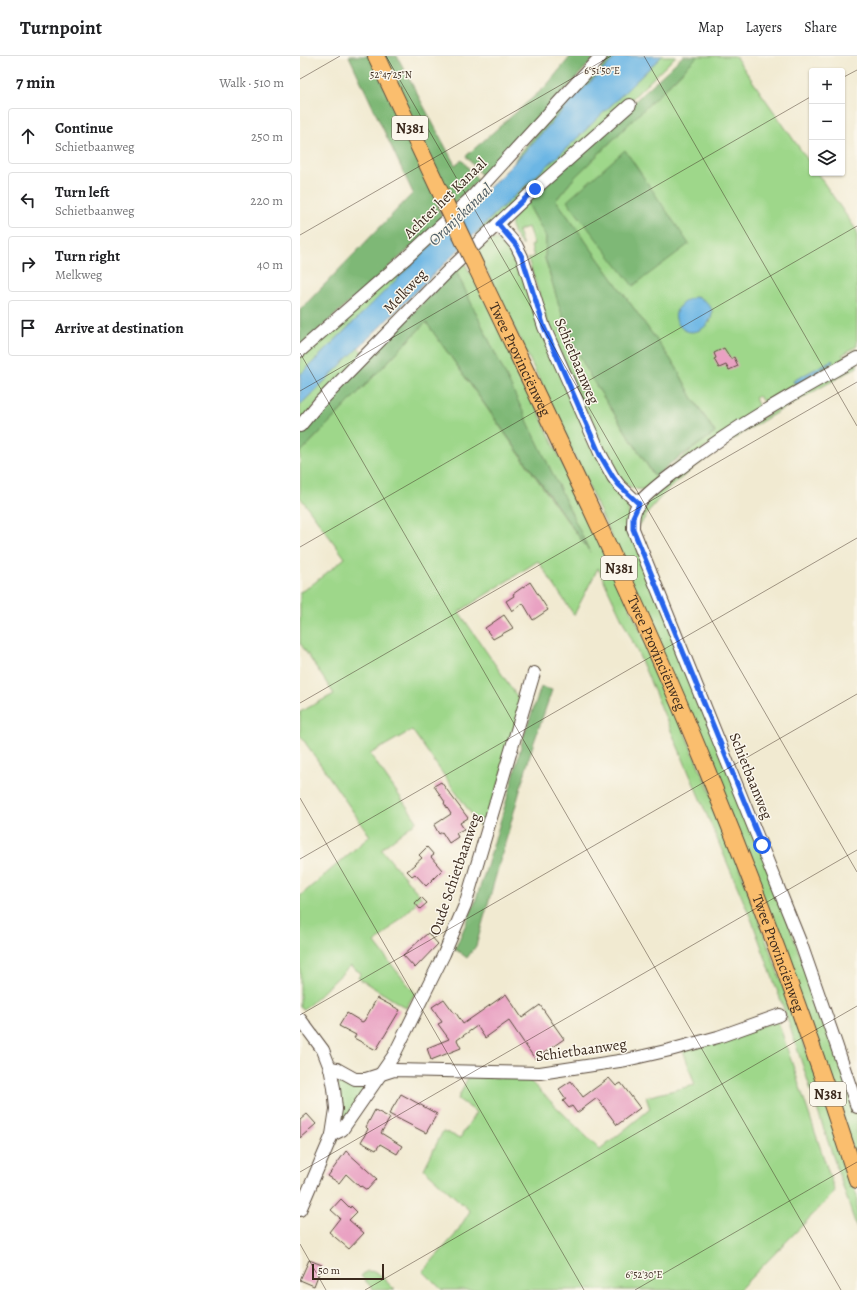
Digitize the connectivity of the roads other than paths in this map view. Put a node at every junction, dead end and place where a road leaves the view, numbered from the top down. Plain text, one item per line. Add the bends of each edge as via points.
1 (376, 56) edge
2 (601, 56) edge
3 (630, 105) dead end
4 (498, 224) junction
5 (300, 351) edge
6 (857, 358) edge
7 (300, 426) edge
8 (639, 504) junction
9 (534, 673) dead end
10 (780, 1015) dead end
11 (300, 1019) edge
12 (330, 1068) junction
13 (380, 1074) junction
14 (857, 1107) edge
15 (332, 1135) junction
16 (857, 1180) edge
17 (300, 1210) edge

1 - 16 main road, Twee Provinciënweg / N381, bridge via 602,530 695,742 776,946
2 - 5 street, Achter het Kanaal via 472,197
3 - 4 street, Melkweg
4 - 7 street, Melkweg via 423,296 319,403
4 - 8 street, Schietbaanweg via 516,245 522,257 544,327 600,455 619,485
6 - 8 street, Schietbaanweg via 724,435 657,486
8 - 14 street, Schietbaanweg via 633,517 633,529 801,944
9 - 13 street, Oude Schietbaanweg via 461,916 400,1044
10 - 13 street, Schietbaanweg via 718,1037 670,1050 585,1067 540,1073 394,1070
11 - 12 street via 323,1050
12 - 13 street via 355,1079 366,1079
12 - 15 street via 336,1109
13 - 15 street, Oude Schietbaanweg via 342,1130
15 - 17 street

